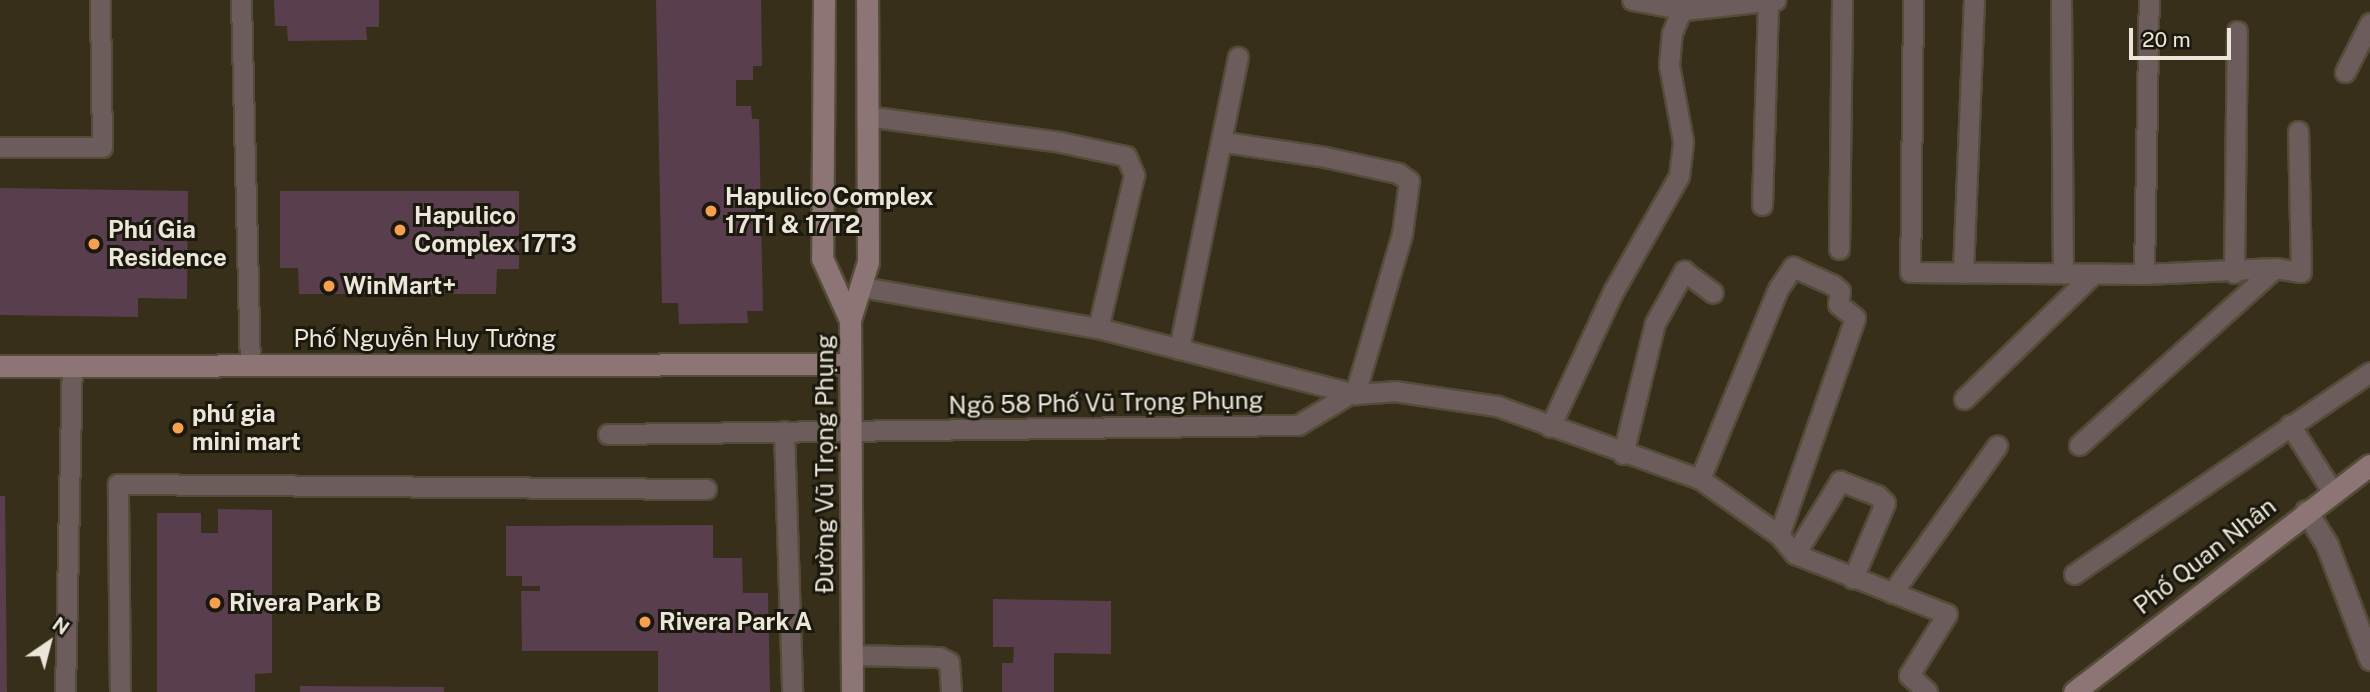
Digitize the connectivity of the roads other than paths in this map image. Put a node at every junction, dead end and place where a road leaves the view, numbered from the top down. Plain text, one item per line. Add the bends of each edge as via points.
1 (100, 0) edge
2 (241, 0) edge
3 (824, 0) edge
4 (867, 0) edge
5 (1632, 0) edge
6 (1768, 0) edge
7 (1775, 0) edge
8 (1842, 0) edge
9 (1913, 0) edge
10 (1974, 0) edge
11 (2061, 0) edge
12 (2149, 0) edge
13 (1685, 5) edge
14 (2370, 23) edge
15 (2237, 31) dead end
16 (1238, 57) dead end
17 (2346, 72) dead end
18 (866, 116) junction
19 (2298, 131) dead end
20 (1224, 142) junction
21 (0, 147) edge
22 (1762, 205) dead end
23 (1839, 249) dead end
24 (2276, 268) junction
25 (1963, 273) junction
26 (2063, 273) junction
27 (2234, 273) junction
28 (2093, 274) junction
29 (2144, 274) junction
30 (862, 287) junction
31 (1713, 293) dead end
32 (850, 320) junction
33 (1098, 328) junction
34 (1179, 349) junction
35 (850, 365) junction
36 (0, 366) edge
37 (72, 366) junction
38 (250, 366) junction
39 (2370, 372) edge
40 (1353, 394) junction
41 (1964, 398) dead end
42 (2290, 425) junction
43 (1550, 426) junction
44 (852, 430) junction
45 (785, 431) junction
46 (608, 434) dead end
47 (2079, 445) dead end
48 (1997, 446) dead end
49 (1623, 454) junction
50 (2370, 465) edge
51 (1700, 479) junction
52 (706, 489) dead end
53 (2332, 491) junction
54 (2306, 511) junction
55 (1779, 535) junction
56 (1795, 554) junction
57 (2074, 574) dead end
58 (1853, 578) junction
59 (1892, 593) junction
60 (852, 655) junction
61 (2370, 659) edge
62 (65, 692) edge
63 (120, 692) edge
64 (792, 692) edge
65 (852, 692) edge
66 (951, 692) edge
67 (1927, 692) edge
68 (2074, 692) edge

1 - 21 lane via 102,146
2 - 38 lane
3 - 32 street, Đường Vũ Trọng Phụng via 822,258
4 - 18 street, Đường Vũ Trọng Phụng
5 - 13 lane
6 - 7 lane
6 - 13 lane
6 - 22 lane
8 - 23 lane
9 - 25 lane via 1910,272
10 - 25 lane
11 - 26 lane
12 - 29 lane
13 - 43 lane via 1672,33 1669,65 1682,141 1679,176 1614,290
14 - 17 lane
15 - 27 lane
16 - 20 lane
18 - 30 street, Đường Vũ Trọng Phụng via 868,262
18 - 33 lane via 1060,142 1126,156 1134,175
19 - 24 lane via 2301,272
20 - 34 lane
20 - 40 lane via 1325,157 1398,173 1409,181 1402,234
24 - 27 lane
24 - 47 lane
25 - 26 lane
26 - 28 lane
27 - 29 lane
28 - 29 lane
28 - 41 lane
30 - 32 street, Đường Vũ Trọng Phụng
30 - 33 lane
31 - 49 lane via 1684,271 1655,323
32 - 35 street, Đường Vũ Trọng Phụng
33 - 34 lane
34 - 40 lane
35 - 38 street, Phố Nguyễn Huy Tưởng
35 - 44 street, Đường Vũ Trọng Phụng
36 - 37 street, Phố Nguyễn Huy Tưởng
37 - 38 street, Phố Nguyễn Huy Tưởng
37 - 62 lane
39 - 42 lane
40 - 43 lane via 1394,391 1497,406
40 - 44 lane, Ngõ 58 Phố Vũ Trọng Phụng via 1298,425
42 - 53 lane
42 - 57 lane
43 - 49 lane
44 - 45 lane, Ngõ 58 Phố Vũ Trọng Phụng
44 - 60 street, Đường Vũ Trọng Phụng
45 - 46 lane, Ngõ 58 Phố Vũ Trọng Phụng
45 - 64 lane
48 - 59 lane
49 - 51 lane
50 - 53 street, Phố Quan Nhân
51 - 55 lane
51 - 55 lane via 1778,289 1793,267 1833,285 1840,291 1838,304 1855,318
52 - 63 lane via 118,484
53 - 54 street, Phố Quan Nhân
54 - 61 street via 2327,545
54 - 68 street, Phố Quan Nhân
55 - 56 lane
56 - 58 lane
56 - 58 lane via 1840,481 1877,495 1885,503
58 - 59 lane
59 - 67 lane via 1947,614 1909,675
60 - 65 street, Đường Vũ Trọng Phụng
60 - 66 lane via 939,657 948,662

